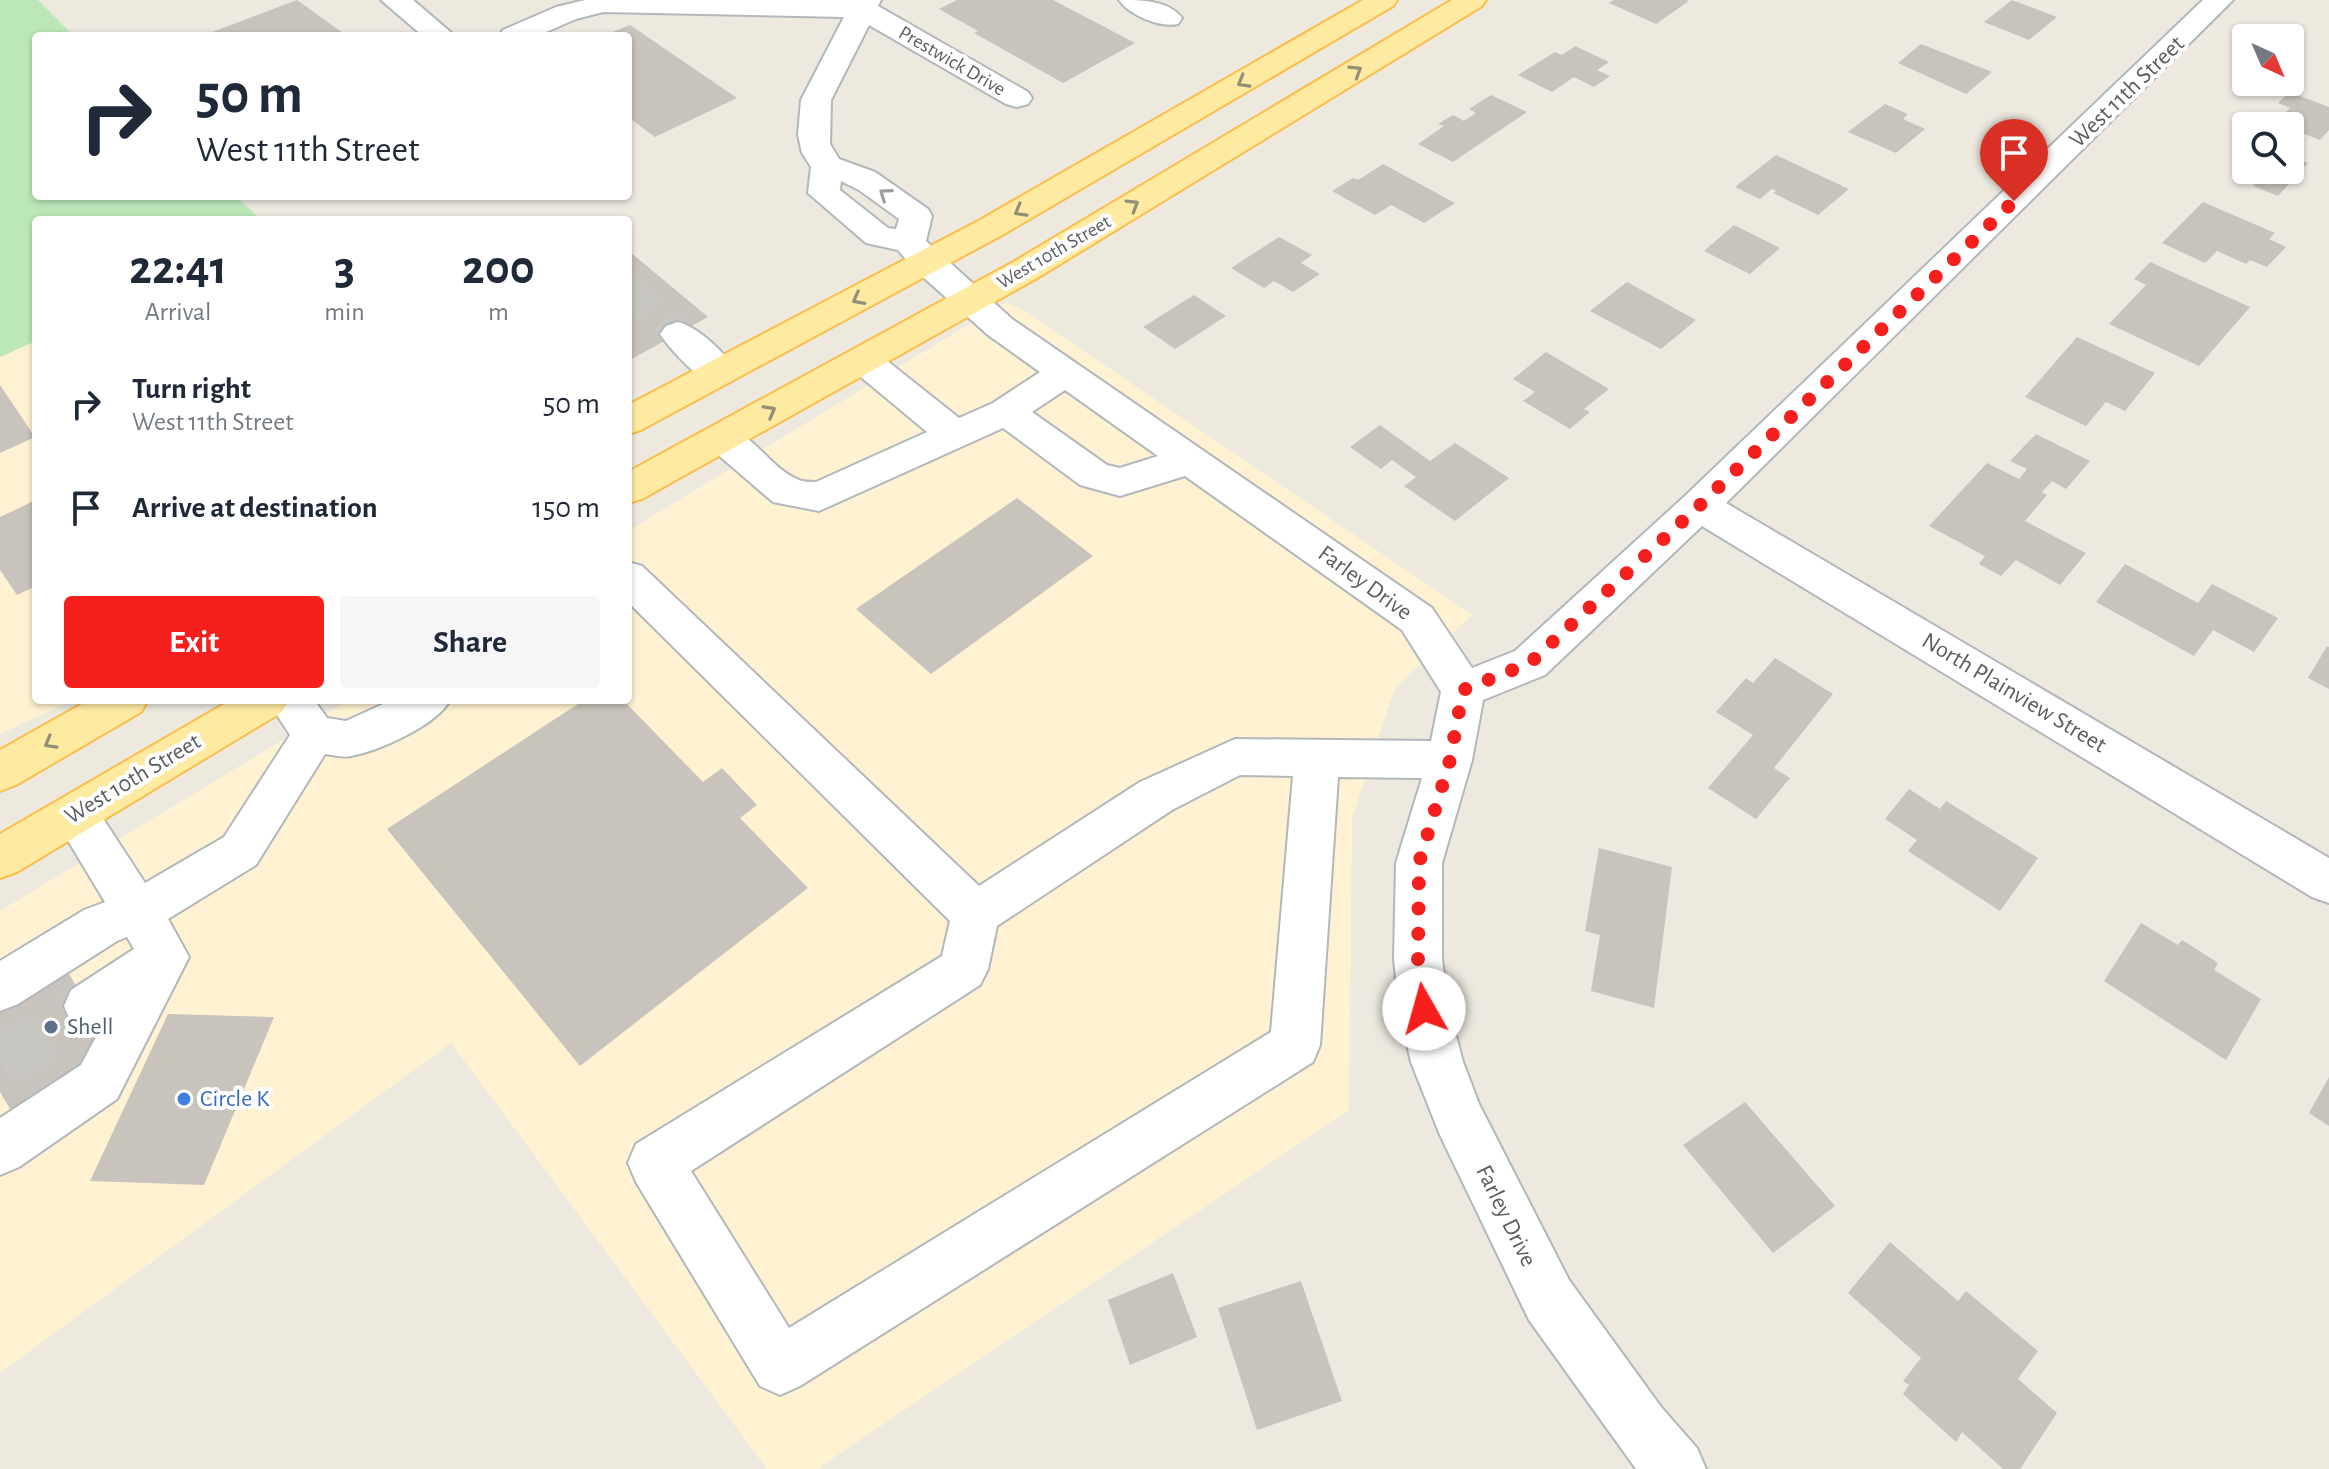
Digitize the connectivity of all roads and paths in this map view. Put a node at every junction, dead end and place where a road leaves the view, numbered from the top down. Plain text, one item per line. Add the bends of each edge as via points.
1 (395, 0) edge
2 (1133, 0) edge
3 (1383, 0) edge
4 (1472, 0) edge
5 (2219, 0) edge
6 (864, 4) edge
7 (1168, 18) dead end
8 (436, 32) edge
9 (522, 32) edge
10 (1017, 98) dead end
11 (918, 252) junction
12 (969, 301) junction
13 (678, 334) tunnel mouth
14 (863, 360) junction
15 (719, 372) junction
16 (1065, 373) junction
17 (1006, 412) junction
18 (632, 419) edge
19 (955, 435) junction
20 (722, 438) junction
21 (1191, 460) junction
22 (632, 487) edge
23 (1699, 506) junction
24 (632, 581) edge
25 (1463, 690) junction
26 (119, 704) edge
27 (260, 704) edge
28 (421, 704) edge
29 (301, 717) edge
30 (1317, 758) junction
31 (1450, 760) junction
32 (0, 772) edge
33 (75, 814) junction
34 (0, 858) edge
35 (2329, 882) edge
36 (138, 912) junction
37 (976, 914) junction
38 (165, 957) junction
39 (0, 988) edge
40 (89, 1006) tunnel mouth
41 (0, 1149) edge
42 (1676, 1469) edge

1 - 8 street
2 - 7 street
3 -> 11 main road
12 -> 4 main road, West 10th Street
5 - 23 street, West 11th Street
6 - 9 street, Prestwick Drive via 603,4
6 - 10 street, Prestwick Drive
6 - 11 street, Farley Drive via 812,117 816,145 827,166 824,193 878,236
11 - 12 street, Farley Drive
11 -> 15 main road
12 - 14 main road, West 10th Street
12 - 16 street, Farley Drive
13 - 15 street
14 - 19 street
20 -> 14 main road, West 10th Street
15 - 18 main road
16 - 17 street
16 - 21 street, Farley Drive
17 - 19 street
17 - 21 street via 1094,475 1120,482
19 - 20 street via 819,497 787,492
20 - 22 main road, West 10th Street
21 - 25 street, Farley Drive via 1417,619
23 - 25 street, West 11th Street via 1530,663
23 - 35 street, North Plainview Street
24 - 37 street
25 - 31 street, Farley Drive
26 -> 32 main road
27 - 33 main road, West 10th Street
28 - 29 street via 348,739
29 - 36 street via 240,851
30 - 31 street
30 - 37 street via 1235,757 1156,796
30 - 37 street via 1295,1045 780,1366 655,1163 963,969
31 - 42 street, Farley Drive via 1419,863 1418,959 1437,1062 1458,1117 1549,1300 1640,1428
33 - 34 main road, West 10th Street
33 - 36 street
36 - 38 street
36 - 39 street via 101,925
38 - 40 street
38 - 41 street via 99,1082

